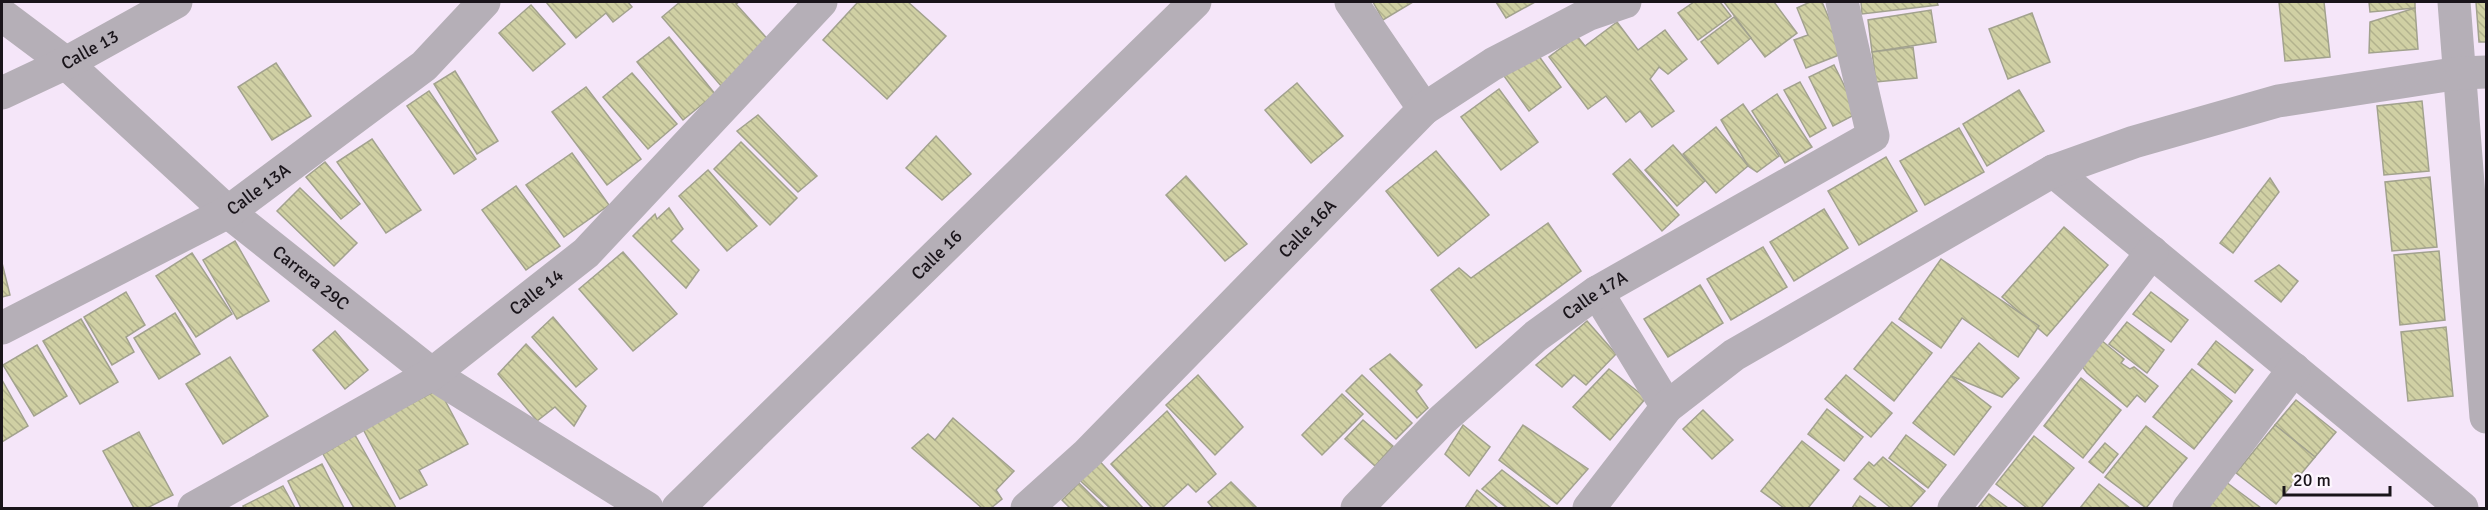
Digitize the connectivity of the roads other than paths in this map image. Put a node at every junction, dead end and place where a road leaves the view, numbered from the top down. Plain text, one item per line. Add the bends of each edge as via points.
1 (176, 2) edge
2 (484, 2) edge
3 (821, 2) edge
4 (1195, 2) edge
5 (1351, 2) edge
6 (1624, 2) edge
7 (1842, 2) edge
8 (2454, 2) edge
9 (2, 15) edge
10 (66, 63) junction
11 (2473, 73) edge
12 (2, 93) edge
13 (1424, 109) junction
14 (2053, 171) junction
15 (228, 212) junction
16 (2152, 252) junction
17 (1597, 292) junction
18 (2, 328) edge
19 (2294, 369) junction
20 (432, 374) junction
21 (1666, 407) junction
22 (2487, 417) edge
23 (2442, 502) edge
24 (194, 508) edge
25 (647, 508) edge
26 (678, 508) edge
27 (1026, 508) edge
28 (1357, 508) edge
29 (1589, 508) edge
30 (1954, 508) edge
31 (2189, 508) edge

1 - 10 street, Calle 13
2 - 15 street, Calle 13A via 424,66
3 - 20 street, Calle 14 via 586,254
4 - 26 street, Calle 16
5 - 13 street
6 - 13 street, Calle 16A via 1587,15 1493,64
7 - 17 street, Calle 17A via 1873,136
8 - 11 street
9 - 10 street, Carrera 29C
10 - 12 street, Calle 13
10 - 15 street, Carrera 29C
11 - 14 street via 2278,101 2134,142
11 - 22 street
13 - 27 street, Calle 16A via 1087,454
14 - 16 street
14 - 21 street via 1734,355
15 - 18 street, Calle 13A
15 - 20 street, Carrera 29C
16 - 19 street
16 - 30 street
17 - 21 street
17 - 28 street, Calle 17A via 1536,336 1442,420
19 - 23 street
19 - 31 street
20 - 24 street, Calle 14
20 - 25 street, Carrera 29C
21 - 29 street

